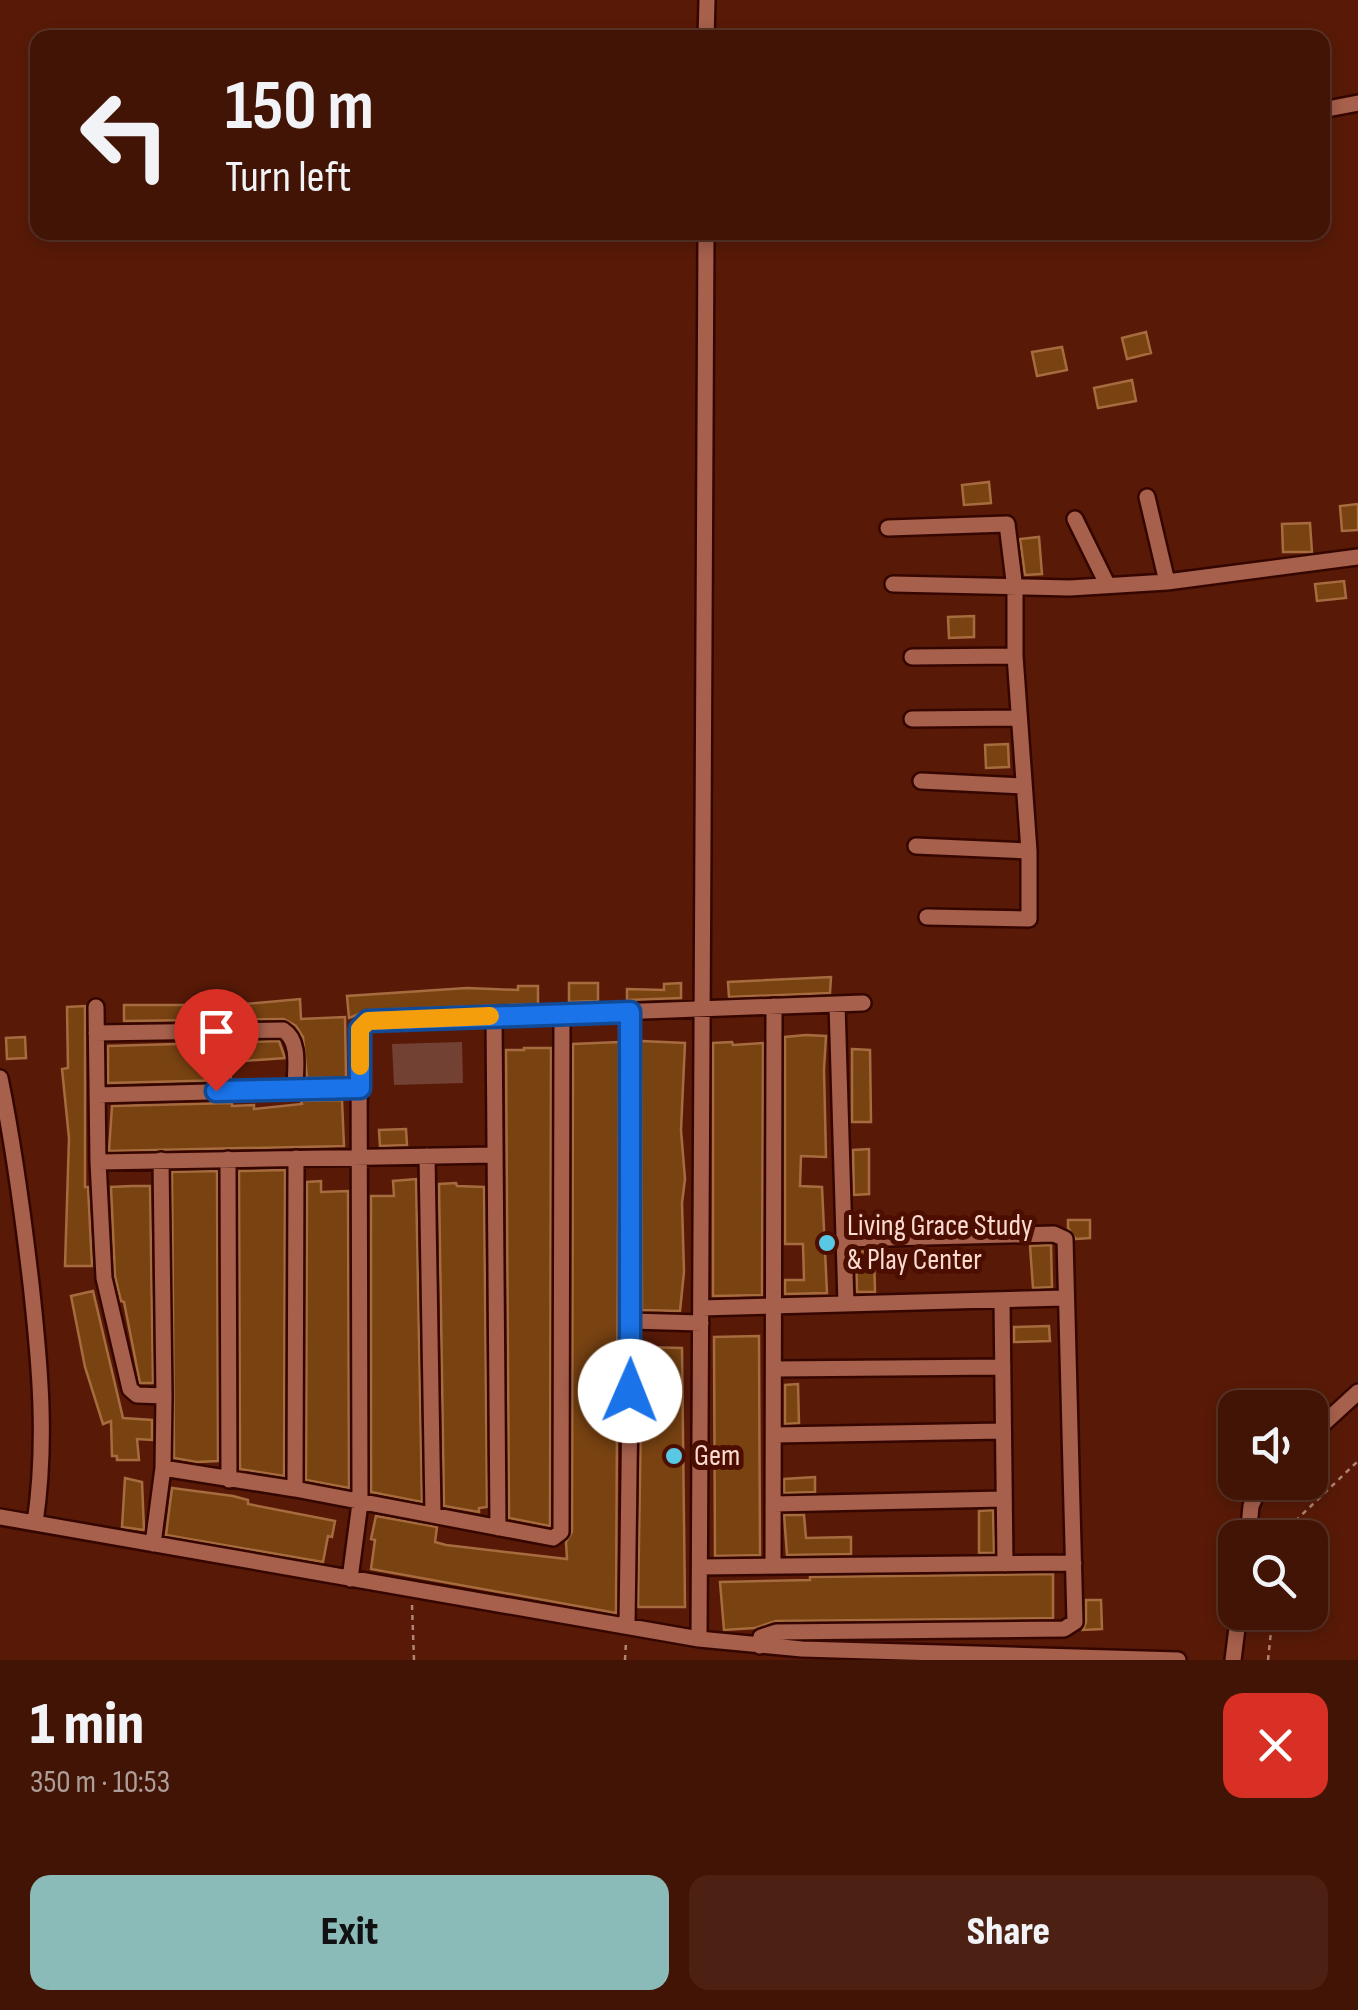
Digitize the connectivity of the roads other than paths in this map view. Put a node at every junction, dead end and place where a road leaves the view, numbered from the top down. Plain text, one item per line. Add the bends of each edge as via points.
1 (706, 0) edge
2 (706, 30) edge
3 (1358, 103) edge
4 (1330, 108) edge
5 (706, 240) edge
6 (1147, 497) dead end
7 (1075, 519) dead end
8 (888, 528) dead end
9 (1358, 557) edge
10 (1168, 582) junction
11 (893, 584) dead end
12 (1107, 584) junction
13 (1015, 589) junction
14 (1015, 656) junction
15 (912, 658) dead end
16 (1019, 718) junction
17 (912, 720) dead end
18 (922, 781) dead end
19 (1024, 786) junction
20 (916, 846) dead end
21 (1028, 851) junction
22 (927, 916) dead end
23 (863, 1003) dead end
24 (838, 1004) junction
25 (774, 1006) junction
26 (96, 1007) dead end
27 (701, 1009) junction
28 (630, 1012) junction
29 (562, 1014) junction
30 (494, 1016) junction
31 (96, 1033) junction
32 (0, 1078) edge
33 (295, 1088) junction
34 (360, 1088) junction
35 (97, 1095) junction
36 (5, 1132) edge
37 (493, 1155) junction
38 (427, 1156) junction
39 (361, 1157) junction
40 (296, 1158) junction
41 (161, 1160) junction
42 (228, 1160) junction
43 (98, 1162) junction
44 (846, 1239) junction
45 (1065, 1298) junction
46 (1002, 1300) junction
47 (846, 1304) junction
48 (774, 1306) junction
49 (701, 1315) junction
50 (631, 1321) junction
51 (1003, 1367) junction
52 (775, 1369) junction
53 (1358, 1392) edge
54 (164, 1396) junction
55 (1328, 1420) edge
56 (1004, 1432) junction
57 (775, 1435) junction
58 (162, 1468) junction
59 (228, 1480) junction
60 (295, 1489) junction
61 (1004, 1499) junction
62 (360, 1502) junction
63 (774, 1504) junction
64 (433, 1514) junction
65 (0, 1516) edge
66 (35, 1523) junction
67 (498, 1528) junction
68 (153, 1544) junction
69 (1074, 1563) junction
70 (1004, 1564) junction
71 (773, 1566) junction
72 (700, 1567) junction
73 (350, 1579) junction
74 (627, 1626) junction
75 (1237, 1630) edge
76 (699, 1638) junction
77 (760, 1646) junction
78 (1178, 1660) edge
79 (1233, 1660) edge

1 - 2 street
3 - 4 street
5 - 27 street
6 - 10 street
7 - 12 street
8 - 13 street via 1006,524
9 - 10 street
10 - 12 street
11 - 13 street
12 - 13 street
13 - 14 street
14 - 15 street
14 - 16 street
16 - 17 street
16 - 19 street
18 - 19 street
19 - 21 street
20 - 21 street
21 - 22 street via 1029,919
23 - 24 street
24 - 25 street
24 - 44 street
25 - 27 street
25 - 48 street
26 - 31 street
27 - 28 street
27 - 49 street
28 - 29 street
28 - 50 street
29 - 30 street
29 - 67 street via 561,1532 553,1538
30 - 34 street via 368,1021 360,1029
30 - 37 street
31 - 33 street via 284,1030 295,1041
31 - 35 street
32 - 36 street
33 - 34 street
33 - 35 street
34 - 39 street
35 - 43 street
36 - 66 street via 28,1262 43,1419
37 - 38 street
37 - 67 street
38 - 39 street
38 - 64 street
39 - 40 street
39 - 62 street
40 - 42 street
40 - 60 street
41 - 42 street
41 - 43 street
41 - 54 street
42 - 59 street
43 - 54 street via 104,1278 130,1389
44 - 45 street via 1059,1235 1066,1243
44 - 47 street
45 - 46 street
45 - 69 street
46 - 47 street
46 - 51 street
47 - 48 street
48 - 49 street
48 - 52 street
49 - 50 street
49 - 72 street
50 - 74 street
51 - 52 street
51 - 56 street
52 - 57 street
53 - 55 street
54 - 58 street
56 - 57 street
56 - 61 street
57 - 63 street
58 - 59 street
58 - 68 street
59 - 60 street
60 - 62 street
61 - 63 street
61 - 70 street
62 - 64 street
62 - 73 street
63 - 71 street
64 - 67 street
65 - 66 street
66 - 68 street
68 - 73 street
69 - 70 street
69 - 77 street via 1075,1616 1068,1628 776,1632 761,1637
70 - 71 street
71 - 72 street
72 - 76 street
73 - 74 street
74 - 76 street
75 - 79 street
76 - 77 street
77 - 78 street

